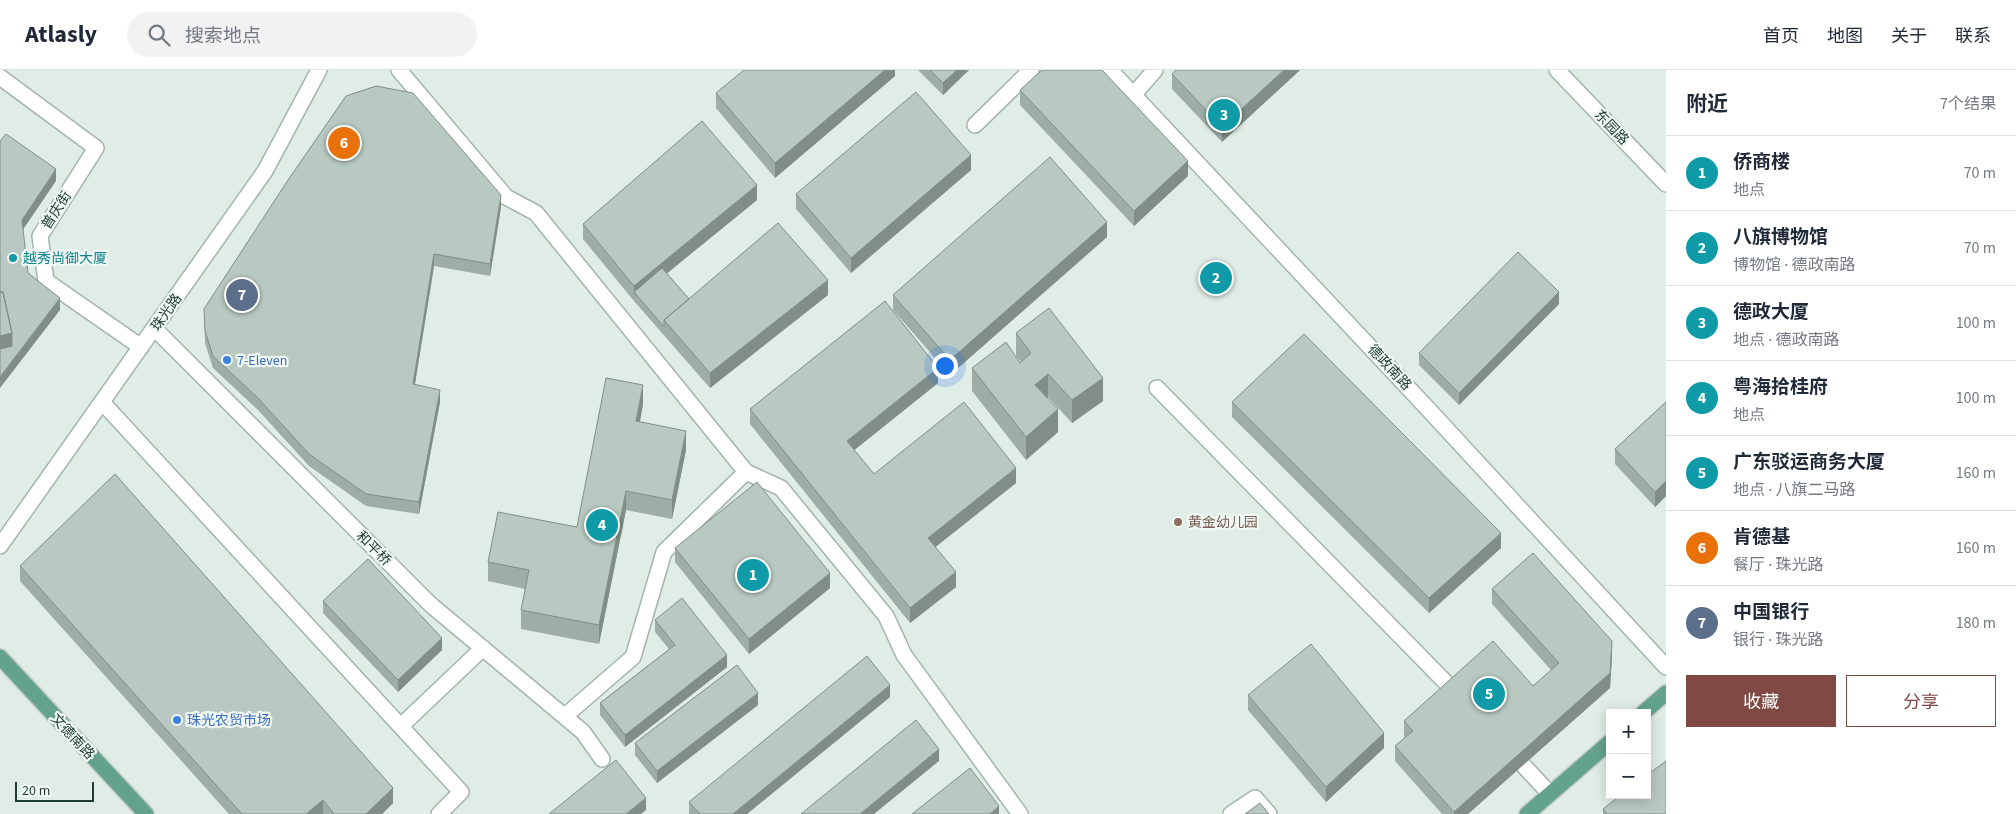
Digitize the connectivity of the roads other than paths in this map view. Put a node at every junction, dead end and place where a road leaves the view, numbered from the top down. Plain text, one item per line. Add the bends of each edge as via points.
1 (319, 70) edge
2 (399, 70) edge
3 (1031, 70) edge
4 (1110, 70) edge
5 (1155, 70) edge
6 (1557, 70) edge
7 (0, 77) edge
8 (1134, 94) junction
9 (976, 124) dead end
10 (1666, 184) edge
11 (154, 328) junction
12 (141, 347) junction
13 (1157, 388) dead end
14 (102, 402) junction
15 (746, 472) junction
16 (0, 546) edge
17 (483, 648) junction
18 (0, 657) edge
19 (1666, 668) edge
20 (1666, 693) edge
21 (1467, 704) edge
22 (1648, 709) edge
23 (565, 716) junction
24 (401, 726) junction
25 (1500, 739) edge
26 (1606, 745) edge
27 (602, 759) dead end
28 (1550, 794) junction
29 (146, 814) edge
30 (439, 814) edge
31 (1020, 814) edge
32 (1231, 814) edge
33 (1269, 814) edge
34 (1527, 814) edge

1 - 11 street, 珠光路 via 265,171
2 - 15 street via 506,197 536,213
3 - 9 street
4 - 8 street, 德政南路
5 - 8 street
6 - 10 street, 东园路
7 - 12 street, 普庆街 via 96,148 40,236 46,281
8 - 19 street, 德政南路
11 - 12 street, 珠光路
11 - 17 street, 和平桥 via 431,606
12 - 14 street, 珠光路
13 - 21 street
14 - 16 street, 珠光路
14 - 24 street
15 - 23 street via 664,552 633,657
15 - 31 street via 781,488 886,616 904,655
17 - 23 street, 和平桥
17 - 24 street
18 - 29 main road, 文德南路
20 - 22 main road
23 - 27 street, 和平桥 via 584,732
24 - 30 street via 462,792
25 - 28 street
26 - 28 main road
28 - 34 main road
32 - 33 street via 1254,798

